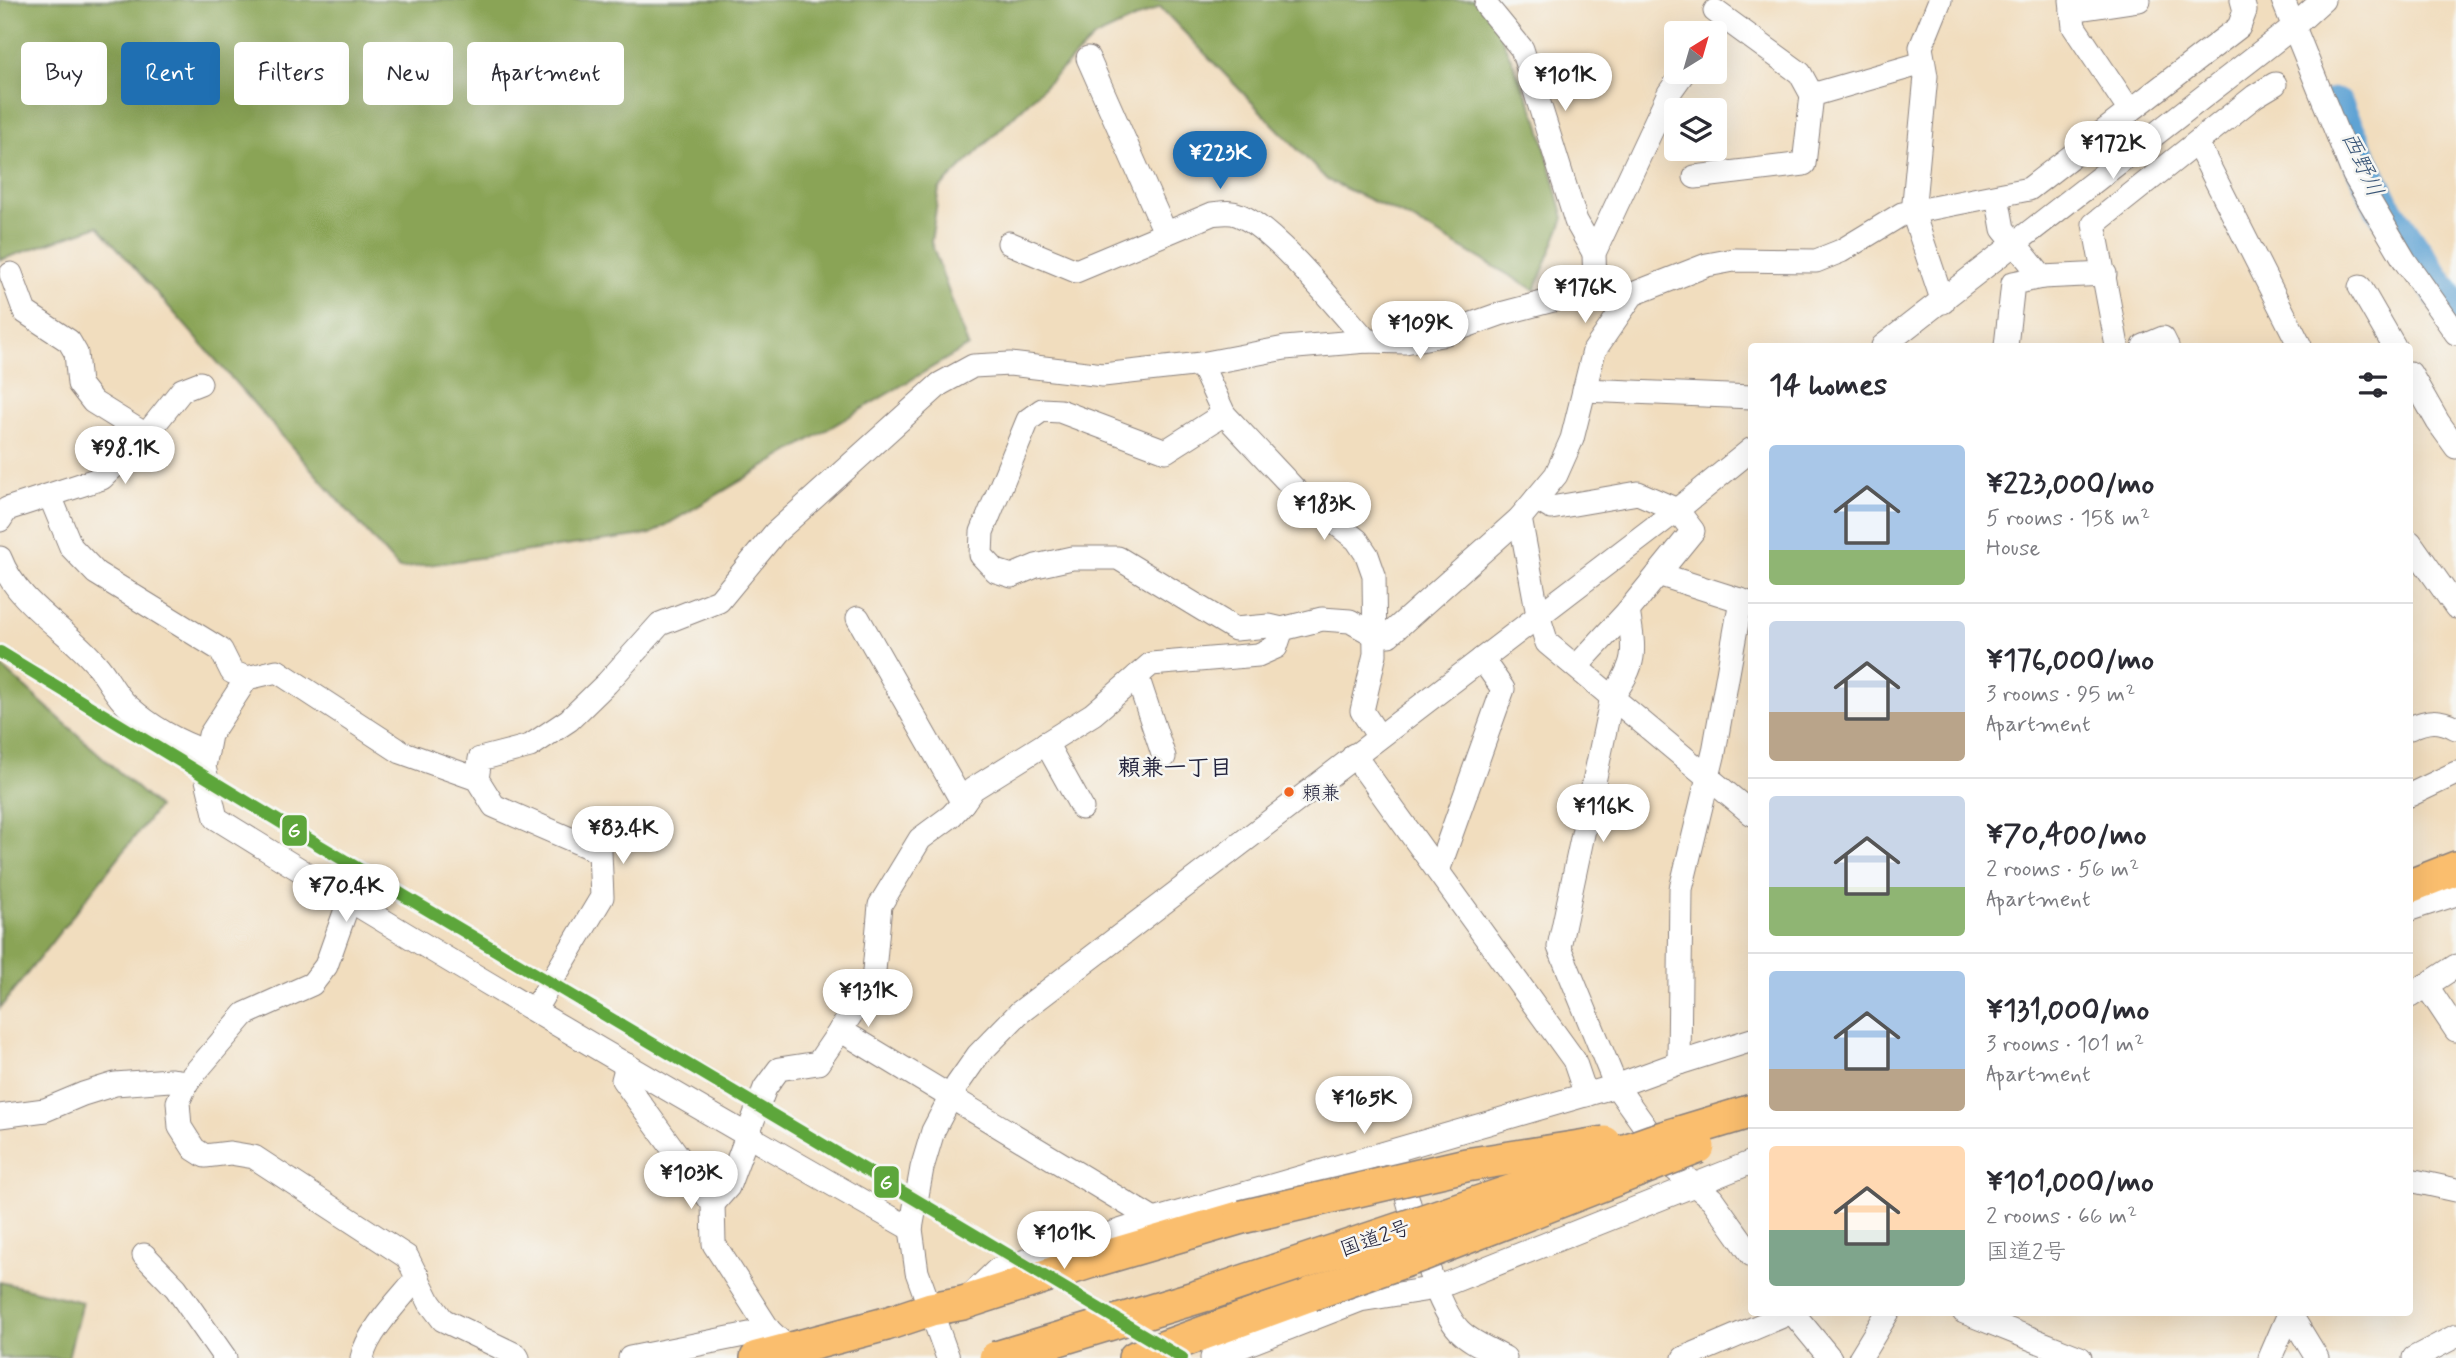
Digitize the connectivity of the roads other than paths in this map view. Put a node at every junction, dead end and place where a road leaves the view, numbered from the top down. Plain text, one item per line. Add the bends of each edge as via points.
1 (1940, 0) edge
2 (2139, 0) edge
3 (2242, 0) edge
4 (2283, 0) edge
5 (2323, 0) edge
6 (1486, 5) dead end
7 (2072, 5) edge
8 (1712, 15) edge
9 (2293, 27) junction
10 (1088, 58) dead end
11 (1923, 63) junction
12 (1675, 84) edge
13 (2274, 85) dead end
14 (1812, 95) junction
15 (2130, 111) junction
16 (2197, 143) junction
17 (1695, 177) dead end
18 (1997, 196) junction
19 (1913, 213) junction
20 (1165, 232) junction
21 (1009, 243) dead end
22 (2016, 244) junction
23 (1594, 253) junction
24 (11, 274) dead end
25 (2105, 274) junction
26 (2042, 277) junction
27 (2360, 287) dead end
28 (1595, 289) junction
29 (1633, 294) junction
30 (1942, 302) junction
31 (2456, 333) edge
32 (1367, 341) junction
33 (1887, 343) edge
34 (2006, 343) edge
35 (2116, 343) edge
36 (2151, 343) edge
37 (2166, 343) edge
38 (2298, 343) edge
39 (2392, 343) edge
40 (1201, 364) junction
41 (2413, 378) edge
42 (200, 383) dead end
43 (1584, 390) junction
44 (1748, 397) edge
45 (1224, 414) junction
46 (146, 435) junction
47 (2456, 447) edge
48 (1748, 452) edge
49 (50, 496) junction
50 (1536, 499) junction
51 (1677, 510) junction
52 (1520, 518) junction
53 (0, 520) edge
54 (2413, 546) edge
55 (0, 558) edge
56 (1658, 574) junction
57 (1746, 602) edge
58 (2456, 607) edge
59 (1628, 611) junction
60 (1538, 615) junction
61 (858, 618) dead end
62 (1282, 629) junction
63 (1375, 635) junction
64 (1482, 659) junction
65 (1577, 666) junction
66 (1137, 676) junction
67 (247, 678) junction
68 (1612, 697) junction
69 (2413, 726) edge
70 (2456, 728) edge
71 (1379, 737) junction
72 (1046, 743) junction
73 (207, 752) junction
74 (1354, 755) junction
75 (1164, 757) dead end
76 (2456, 773) edge
77 (1706, 776) junction
78 (477, 779) junction
79 (2413, 794) edge
80 (963, 803) junction
81 (1083, 808) dead end
82 (1748, 811) edge
83 (2456, 868) edge
84 (1438, 871) junction
85 (2413, 885) edge
86 (2456, 894) edge
87 (349, 901) junction
88 (2413, 908) edge
89 (2456, 965) edge
90 (2418, 990) edge
91 (535, 1009) junction
92 (840, 1030) junction
93 (2456, 1030) edge
94 (1748, 1041) edge
95 (1679, 1063) junction
96 (627, 1065) junction
97 (187, 1082) junction
98 (1616, 1086) junction
99 (1586, 1095) junction
100 (950, 1097) junction
101 (1748, 1112) edge
102 (0, 1116) edge
103 (1748, 1127) edge
104 (747, 1135) junction
105 (1653, 1141) junction
106 (1394, 1151) junction
107 (1748, 1164) edge
108 (2413, 1181) edge
109 (1695, 1185) junction
110 (2456, 1191) edge
111 (713, 1204) junction
112 (1154, 1220) junction
113 (911, 1228) junction
114 (1748, 1249) edge
115 (144, 1255) dead end
116 (418, 1277) junction
117 (1436, 1288) junction
118 (963, 1303) junction
119 (931, 1308) junction
120 (1783, 1316) edge
121 (1795, 1316) edge
122 (1886, 1316) edge
123 (1974, 1316) edge
124 (2288, 1316) edge
125 (2291, 1316) edge
126 (2456, 1336) edge
127 (772, 1346) edge
128 (225, 1358) edge
129 (362, 1358) edge
130 (518, 1358) edge
131 (629, 1358) edge
132 (948, 1358) edge
133 (996, 1358) edge
134 (1135, 1358) edge
135 (1212, 1358) edge
136 (1506, 1358) edge
137 (1684, 1358) edge
138 (1830, 1358) edge
139 (1860, 1358) edge
140 (2080, 1358) edge
141 (2270, 1358) edge
142 (2317, 1358) edge
143 (2414, 1358) edge

1 - 11 street via 1921,47
2 - 7 street
3 - 15 street via 2245,11 2239,27
4 - 9 street
5 - 9 street
6 - 23 street via 1522,49 1576,221
7 - 15 street via 2074,27
8 - 14 street via 1800,73
9 - 22 street
9 - 31 street via 2354,175 2405,261
10 - 20 street
11 - 14 street
11 - 19 street via 1926,76
12 - 23 street
13 - 16 street
14 - 17 street via 1804,164
15 - 18 street via 2029,189
16 - 25 street via 2094,224
16 - 38 street
18 - 19 street
18 - 22 street via 2003,229
19 - 29 street via 1902,214 1816,261 1734,260 1707,265
19 - 30 street
20 - 21 street via 1076,271
20 - 32 street via 1212,214 1243,216 1268,234
22 - 26 street
22 - 30 street
23 - 28 street
24 - 46 street via 25,312 69,341 76,353 79,384 93,402
25 - 26 street
25 - 35 street
26 - 34 street via 2014,283
27 - 39 street
28 - 29 street
28 - 32 street via 1441,335 1405,342
29 - 43 street via 1594,351
30 - 33 street
32 - 40 street via 1284,348
36 - 37 street via 2163,338
40 - 45 street
40 - 78 street via 1103,375 1010,364 973,366 940,384 775,533 719,601 660,624 569,720 530,746 480,760
41 - 47 street
42 - 46 street via 182,390
43 - 44 street
43 - 50 street via 1572,439 1556,475
45 - 62 street via 1166,452 1060,411 1042,410 1028,420 982,531 981,555 996,571 1012,576 1072,558 1118,558 1235,629
45 - 63 street via 1301,496 1357,540 1374,575
46 - 49 street via 102,478
48 - 51 street
49 - 53 street via 7,509
49 - 67 street via 71,547 96,573 221,650 232,672
50 - 51 street via 1551,508 1638,493
50 - 52 street
51 - 56 street via 1693,531
51 - 60 street
52 - 60 street
52 - 63 street via 1389,635
54 - 58 street
55 - 73 street via 31,605 97,664 127,706 178,742
56 - 57 street
56 - 59 street
57 - 77 street
59 - 65 street
59 - 68 street via 1635,649 1628,675
60 - 64 street
60 - 65 street via 1547,643
61 - 80 street
62 - 63 street via 1322,619 1341,620
62 - 66 street via 1276,647 1258,655 1151,664
63 - 71 street via 1362,711
64 - 71 street
64 - 84 street via 1503,690
65 - 68 street
66 - 72 street via 1093,714
66 - 75 street
67 - 73 street via 210,735
67 - 78 street via 277,671 401,752
68 - 77 street
68 - 98 street via 1559,947
69 - 70 street via 2443,721
71 - 74 street
72 - 80 street via 973,789
72 - 81 street
73 - 87 street via 204,767 216,818
74 - 84 street
74 - 100 street via 1019,1013 978,1055
76 - 79 street
77 - 82 street
77 - 95 street via 1681,889
78 - 91 street via 494,806 600,852 602,897
80 - 92 street via 920,839 880,905 873,982
83 - 85 highway
84 - 99 street via 1574,1060
86 - 88 street
87 - 91 street
87 - 97 street via 326,966 312,984 245,1014
89 - 90 street
90 - 93 street
91 - 96 street
92 - 100 street
92 - 104 street via 818,1063 779,1069 765,1088
94 - 95 street
95 - 98 street
96 - 104 street
96 - 111 street via 623,1080
97 - 102 street via 115,1084 45,1110
97 - 116 street via 178,1102 180,1127 194,1149 205,1156 230,1153 254,1157 407,1257
98 - 99 street
98 - 109 street via 1676,1170
99 - 106 street
100 - 112 street
100 - 113 street via 933,1131
101 - 105 highway, 国道2号, bridge
103 - 134 highway, bridge
104 - 111 street via 728,1187
104 - 113 street
105 - 118 highway, bridge via 1598,1144 1466,1165 1242,1217
105 - 133 highway, 国道2号, bridge via 1204,1295
106 - 112 street
106 - 117 street
107 - 109 street
108 - 110 street
109 - 114 street via 1712,1199
109 - 117 street
111 - 127 street via 715,1244
112 - 118 street via 997,1270
113 - 119 street via 917,1272
115 - 128 street via 176,1287
116 - 129 street via 380,1325
116 - 130 street via 443,1320
117 - 135 street via 1360,1300
117 - 136 street via 1460,1331
118 - 119 highway
119 - 127 highway via 886,1324
119 - 132 street
120 - 137 street
121 - 138 street
122 - 139 street
123 - 140 street
124 - 141 street
125 - 142 street
126 - 143 street
127 - 131 street

